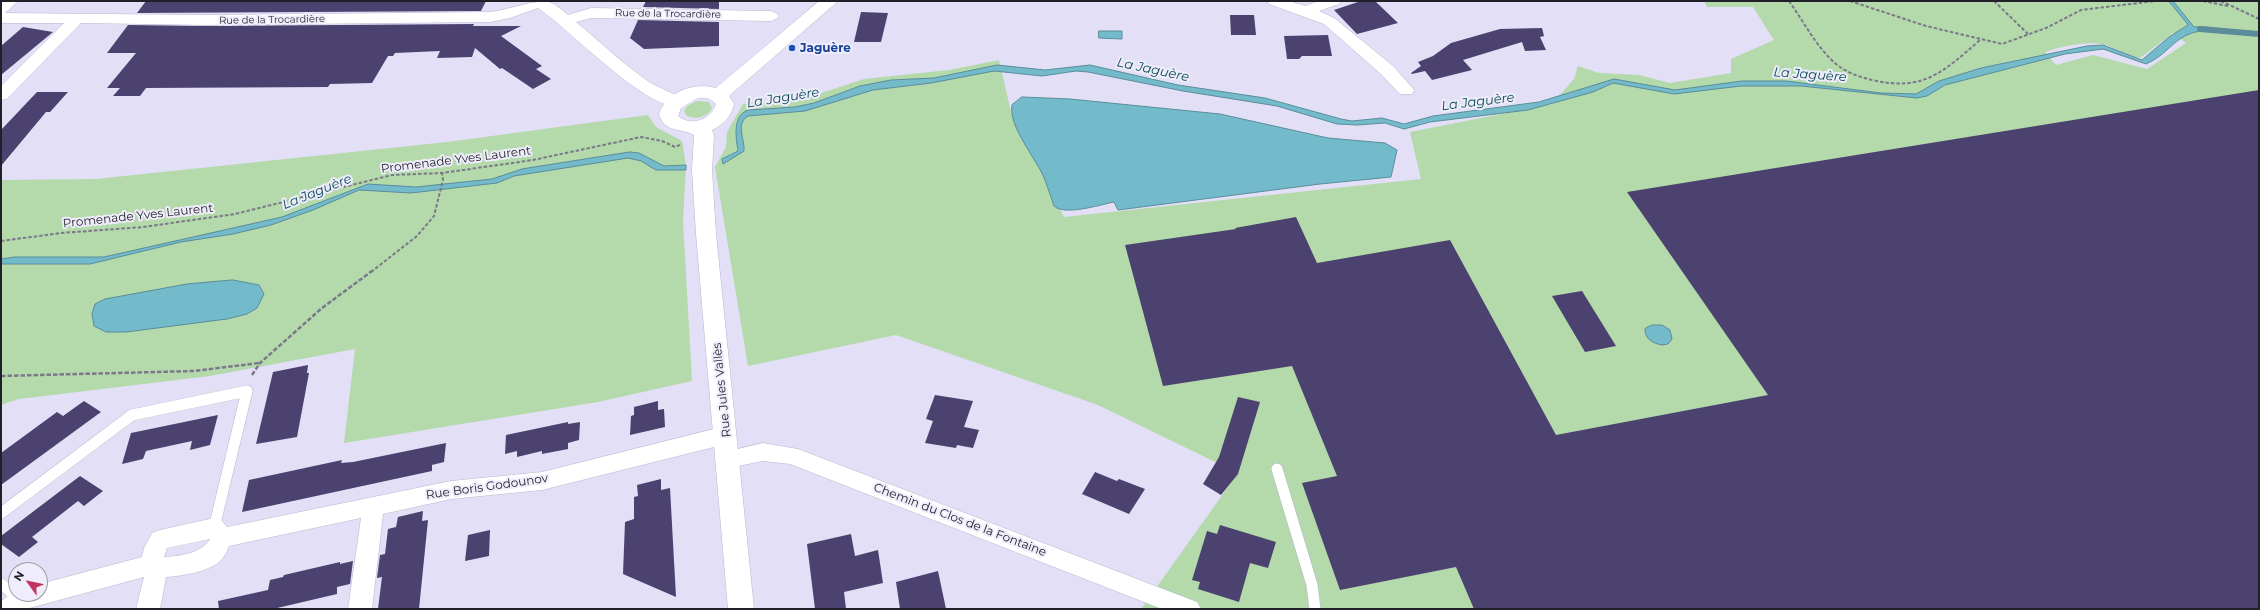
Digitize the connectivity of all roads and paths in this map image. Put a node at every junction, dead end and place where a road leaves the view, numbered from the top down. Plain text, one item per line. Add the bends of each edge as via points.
1 (11, 1) edge
2 (829, 1) edge
3 (1274, 1) edge
4 (1334, 1) edge
5 (1789, 1) edge
6 (1850, 1) edge
7 (1994, 1) edge
8 (2191, 1) edge
9 (2203, 1) edge
10 (2221, 1) edge
11 (539, 2) edge
12 (2233, 7) junction
13 (1, 10) edge
14 (1305, 11) junction
15 (771, 16) dead end
16 (7, 19) edge
17 (2258, 19) edge
18 (76, 20) junction
19 (565, 20) junction
20 (1, 30) edge
21 (2028, 34) junction
22 (1980, 40) junction
23 (1406, 90) dead end
24 (1, 95) edge
25 (719, 95) junction
26 (675, 102) junction
27 (701, 126) junction
28 (675, 147) dead end
29 (442, 173) junction
30 (1, 241) edge
31 (260, 363) junction
32 (1, 376) edge
33 (247, 391) junction
34 (726, 435) junction
35 (728, 459) junction
36 (1277, 469) dead end
37 (373, 506) junction
38 (1, 513) edge
39 (218, 533) junction
40 (154, 566) junction
41 (1, 584) edge
42 (14, 605) edge
43 (148, 609) edge
44 (360, 609) edge
45 (741, 609) edge
46 (1189, 609) edge
47 (1315, 609) edge

1 - 13 street
2 - 25 street
3 - 14 street
4 - 14 street
5 - 22 path via 1837,65 1867,79 1901,83 1922,82 1946,68
6 - 22 path via 1926,26
7 - 21 path
8 - 21 path via 2154,2 2081,10
9 - 12 path
10 - 12 path
11 - 18 street, Rue de la Trocardière via 505,15 490,17
11 - 19 street
12 - 17 path
14 - 23 street via 1329,21 1388,70
15 - 19 street, Rue de la Trocardière via 591,13
16 - 18 street, Rue de la Trocardière
16 - 20 street
18 - 24 street
19 - 26 street via 615,64 647,87
21 - 22 path via 2002,44
25 - 26 street via 712,92 696,92
25 - 27 street via 725,104 722,114
26 - 27 street via 669,114 671,119 683,126
27 - 34 street, Rue Jules Vallès via 704,135 702,170 706,234
28 - 29 path, Promenade Yves Laurent via 662,141 641,137 533,160
29 - 30 path, Promenade Yves Laurent via 392,175 235,214
29 - 31 path via 443,180 434,216 417,236 322,308
31 - 32 path via 194,371
31 - 33 path
33 - 38 lane via 132,415
33 - 39 lane
34 - 35 street, Rue Jules Vallès
34 - 37 street, Rue Boris Godounov via 542,481 452,490
35 - 45 street, Rue Jules Vallès
35 - 46 street, Chemin du Clos de la Fontaine via 763,452 791,455
36 - 47 lane via 1312,584
37 - 39 street, Rue Boris Godounov
37 - 44 street
39 - 40 street via 213,554 198,561
39 - 40 street, Rue Boris Godounov via 160,540 155,548
40 - 42 street
40 - 43 street
41 - 42 lane

